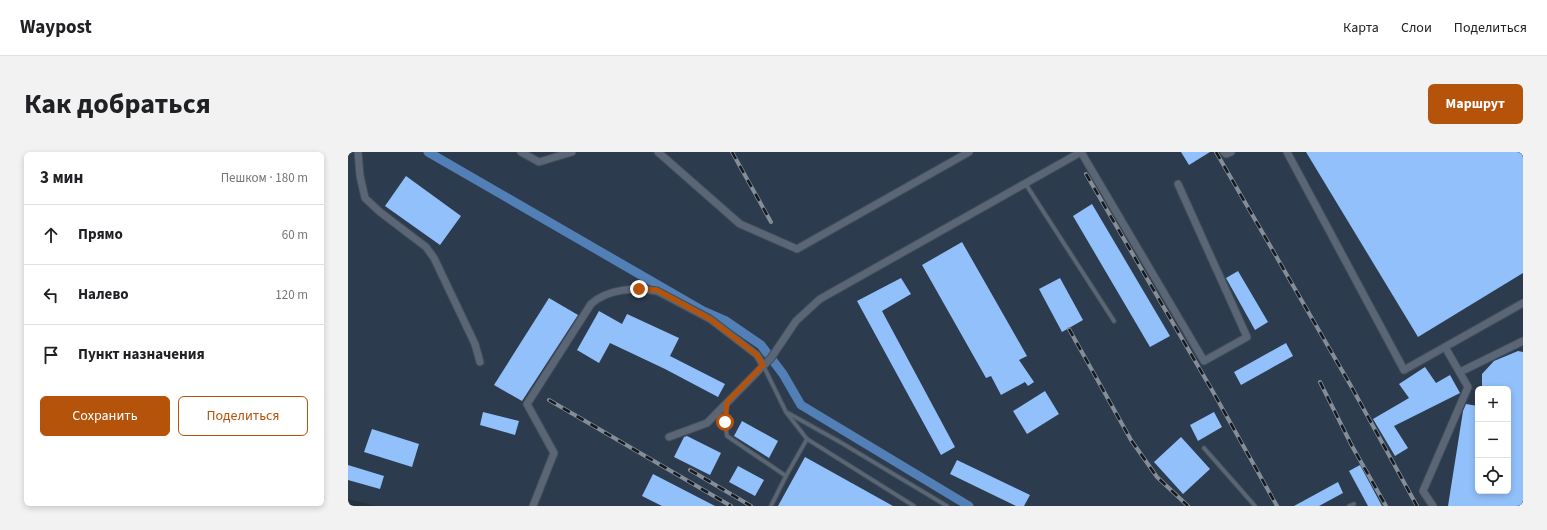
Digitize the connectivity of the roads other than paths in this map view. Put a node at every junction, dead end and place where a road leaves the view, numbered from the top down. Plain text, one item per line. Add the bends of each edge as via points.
1 (358, 152) edge
2 (521, 152) edge
3 (572, 152) edge
4 (658, 152) edge
5 (969, 152) edge
6 (1081, 152) edge
7 (1224, 152) edge
8 (1231, 152) edge
9 (1287, 152) edge
10 (1025, 183) junction
11 (1178, 184) dead end
12 (1523, 303) edge
13 (1114, 321) dead end
14 (1523, 341) edge
15 (1445, 347) junction
16 (480, 362) dead end
17 (763, 365) junction
18 (1460, 372) junction
19 (727, 402) junction
20 (786, 412) junction
21 (669, 437) dead end
22 (807, 440) junction
23 (1204, 448) dead end
24 (786, 476) junction
25 (1354, 504) dead end
26 (533, 506) edge
27 (771, 506) edge
28 (914, 506) edge
29 (947, 506) edge
30 (1255, 506) edge
31 (1349, 506) edge
32 (1432, 506) edge

1 - 16 street via 360,176 366,198 426,247 434,258 475,344
2 - 3 street via 539,162
4 - 5 street via 740,224 797,249
6 - 10 street
6 - 11 street via 1204,361 1247,337
7 - 8 street
9 - 15 street via 1404,370
10 - 13 lane
10 - 17 street via 820,299 796,321 771,358
12 - 15 street
14 - 18 street
15 - 18 street
17 - 19 street
17 - 20 lane
17 - 26 street via 757,355 710,319 657,290 628,290 597,298 527,404 554,453
18 - 32 street via 1468,387 1423,491
19 - 21 street via 707,423
19 - 24 lane via 727,436
20 - 22 lane
20 - 29 lane
22 - 24 lane
22 - 28 lane
23 - 30 lane
24 - 27 lane
25 - 31 lane

